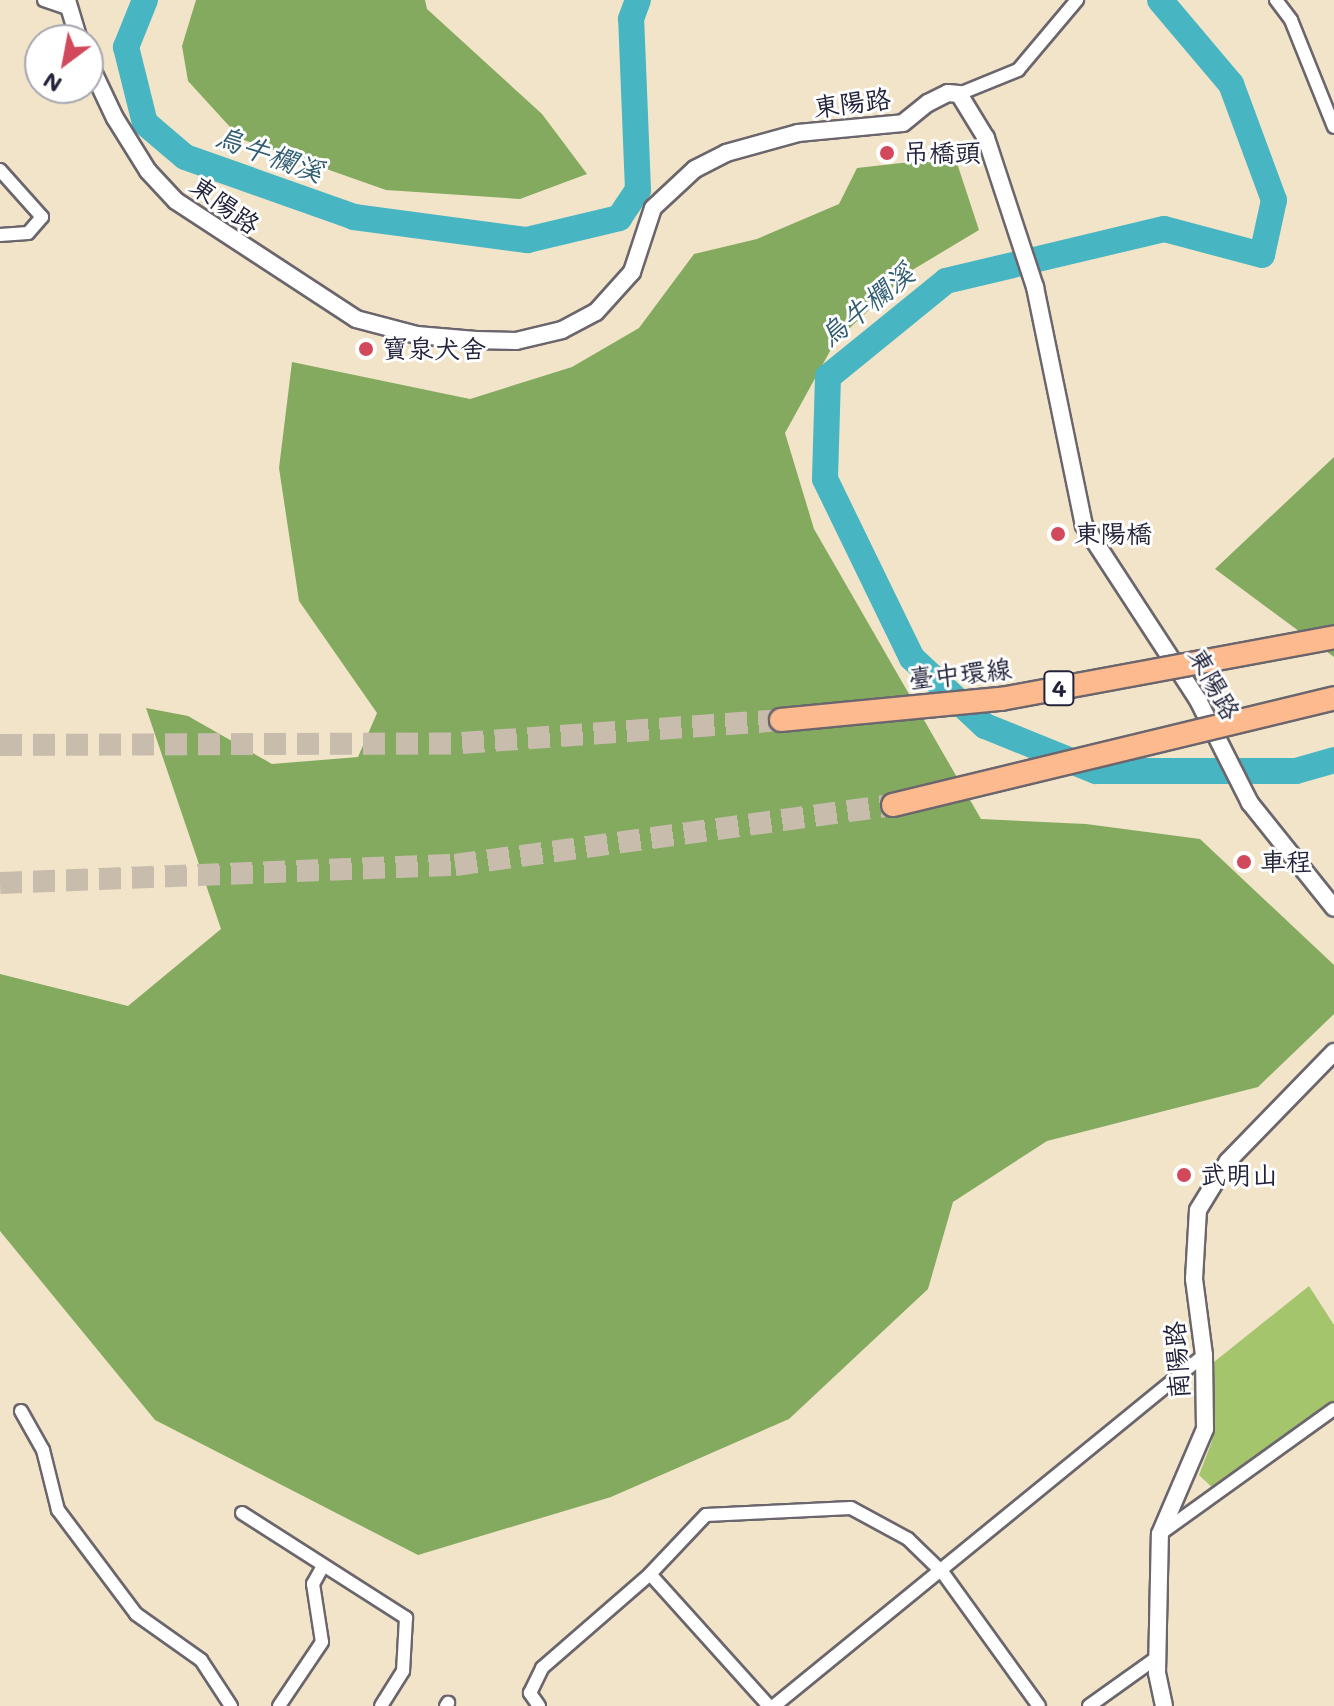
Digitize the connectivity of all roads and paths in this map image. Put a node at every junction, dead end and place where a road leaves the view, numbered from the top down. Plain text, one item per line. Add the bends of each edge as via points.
1 (44, 0) edge
2 (1077, 0) edge
3 (1276, 0) edge
4 (67, 4) edge
5 (74, 24) edge
6 (104, 90) edge
7 (959, 94) junction
8 (1334, 127) edge
9 (0, 170) edge
10 (0, 235) edge
11 (1334, 637) edge
12 (1334, 698) edge
13 (781, 720) tunnel mouth
14 (893, 805) tunnel mouth
15 (1334, 908) edge
16 (1334, 1052) edge
17 (1204, 1355) junction
18 (1334, 1409) edge
19 (21, 1411) dead end
20 (242, 1513) dead end
21 (1160, 1534) junction
22 (323, 1566) junction
23 (943, 1573) junction
24 (650, 1574) junction
25 (1156, 1658) junction
26 (231, 1706) edge
27 (279, 1706) edge
28 (381, 1706) edge
29 (539, 1706) edge
30 (771, 1706) edge
31 (1039, 1706) edge
32 (1089, 1706) edge
33 (1164, 1706) edge

1 - 4 street
2 - 7 street via 1018,70
3 - 8 street via 1291,20
4 - 5 street
6 - 7 street, 東陽路 via 148,171 176,201 356,319 417,335 516,341 562,330 596,312 632,272 653,208 695,169 726,153 798,133 903,123 928,103 948,93
7 - 15 street, 東陽路 via 986,138 1035,287 1084,525 1182,673 1266,826
9 - 10 street via 42,217 28,233
11 - 13 highway, 臺中環線 / 4, bridge via 1001,699
12 - 14 highway, bridge
16 - 17 street, 南陽路 via 1228,1161 1198,1210 1194,1279
17 - 21 street, 南陽路 via 1205,1429
17 - 23 street
18 - 21 street
19 - 26 street via 43,1450 58,1510 136,1614 201,1660
20 - 22 street
21 - 25 street, 南陽路
22 - 27 street via 313,1584 322,1642
22 - 28 street via 406,1618 403,1671
23 - 24 street via 908,1539 851,1508 706,1515
23 - 30 street
23 - 31 street
24 - 29 street via 542,1668 530,1693
24 - 30 street
25 - 32 street
25 - 33 street, 南陽路

